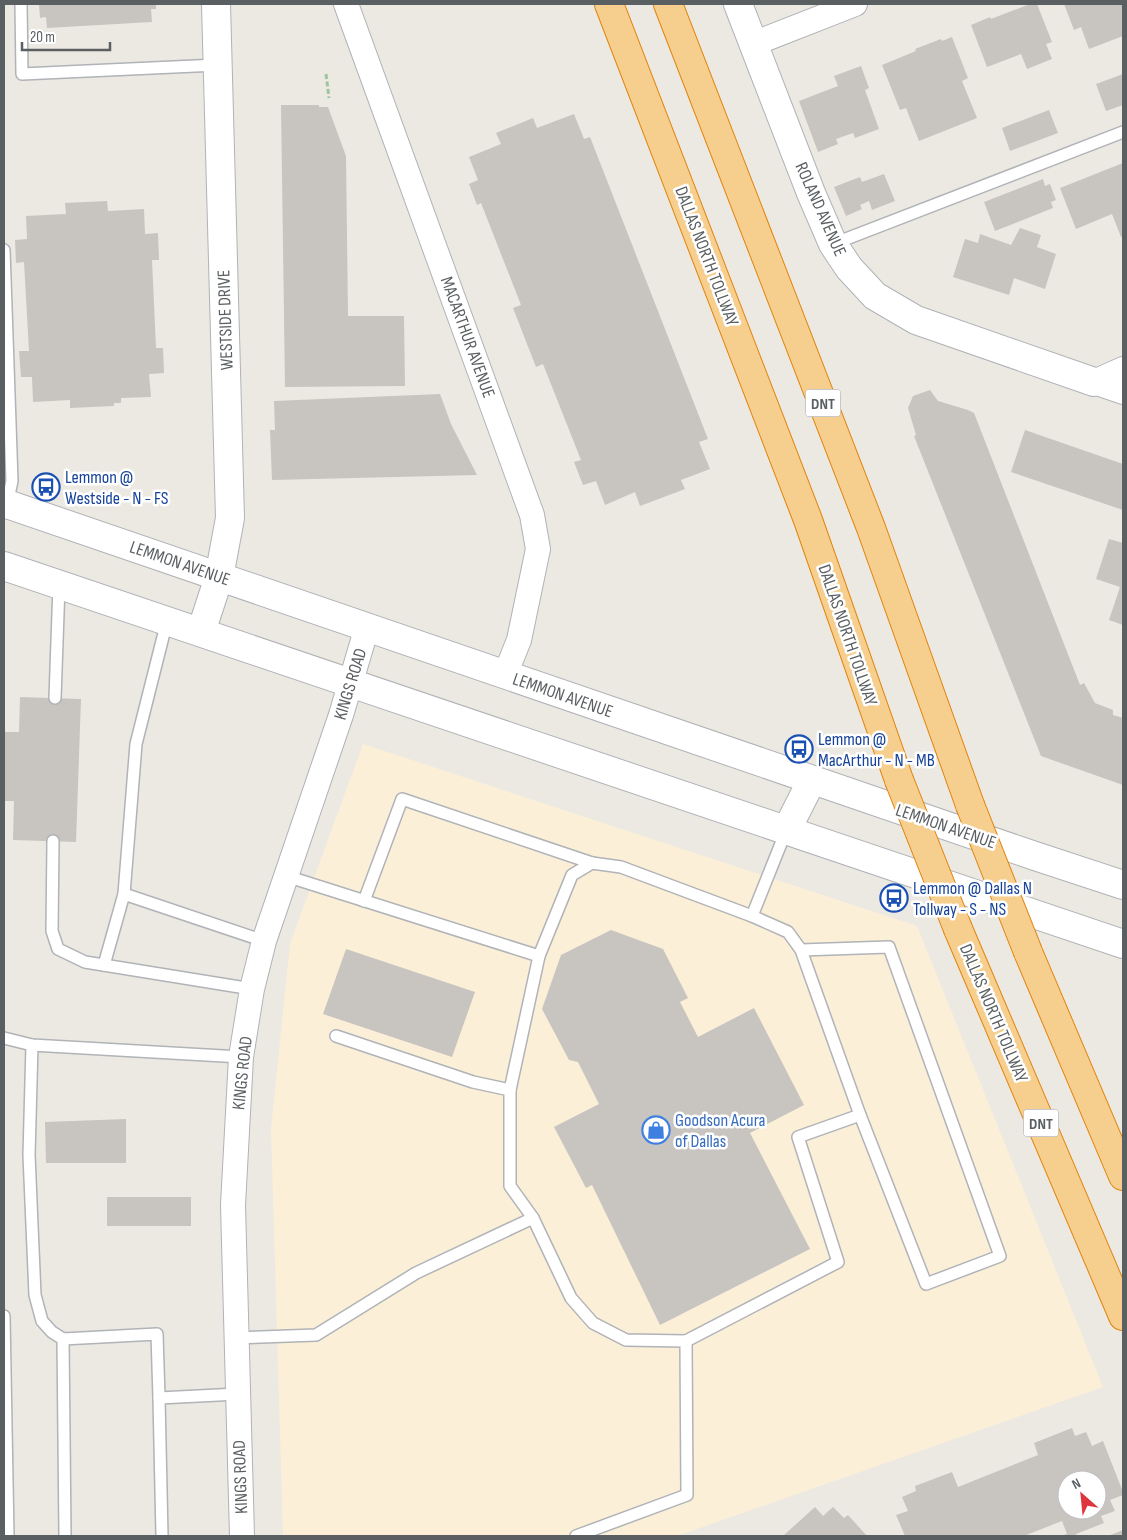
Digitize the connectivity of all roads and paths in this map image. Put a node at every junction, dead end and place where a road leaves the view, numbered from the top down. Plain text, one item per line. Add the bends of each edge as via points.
1 (21, 4) edge
2 (216, 4) edge
3 (346, 4) edge
4 (609, 4) edge
5 (668, 4) edge
6 (738, 4) edge
7 (855, 4) edge
8 (753, 44) junction
9 (218, 65) junction
10 (326, 74) dead end
11 (329, 98) dead end
12 (1123, 132) edge
13 (833, 244) junction
14 (4, 250) edge
15 (1123, 368) edge
16 (1094, 382) junction
17 (1123, 392) edge
18 (5, 504) edge
19 (4, 566) edge
20 (219, 577) junction
21 (59, 584) junction
22 (167, 621) junction
23 (367, 627) junction
24 (201, 632) junction
25 (505, 674) junction
26 (351, 683) junction
27 (55, 698) dead end
28 (812, 780) junction
29 (786, 831) junction
30 (53, 841) dead end
31 (592, 862) junction
32 (286, 876) junction
33 (1123, 885) edge
34 (124, 894) junction
35 (364, 900) junction
36 (752, 916) junction
37 (264, 941) junction
38 (1123, 944) edge
39 (801, 950) junction
40 (539, 956) junction
41 (104, 965) junction
42 (252, 989) junction
43 (336, 1036) dead end
44 (4, 1038) edge
45 (32, 1044) junction
46 (241, 1057) junction
47 (510, 1090) junction
48 (860, 1115) junction
49 (1123, 1176) edge
50 (533, 1218) junction
51 (4, 1316) edge
52 (1123, 1316) edge
53 (236, 1338) junction
54 (63, 1339) junction
55 (686, 1342) junction
56 (238, 1394) junction
57 (159, 1398) junction
58 (8, 1536) edge
59 (64, 1536) edge
60 (162, 1536) edge
61 (242, 1536) edge
62 (576, 1536) edge

1 - 9 lane via 22,74
2 - 9 main road, WESTSIDE DRIVE
3 - 25 street, MACARTHUR AVENUE via 532,515 538,549 520,640
4 - 52 highway, DALLAS NORTH TOLLWAY / DNT, bridge via 808,520 899,780 958,929
5 - 49 highway, DNT, bridge via 871,528 970,805
6 - 8 main road, ROLAND AVENUE
7 - 8 street
8 - 13 main road, ROLAND AVENUE
9 - 20 main road, WESTSIDE DRIVE via 230,518
10 - 11 path
12 - 13 lane
13 - 16 main road, ROLAND AVENUE via 848,268 875,296 916,320
14 - 18 lane via 12,481
15 - 16 street
16 - 17 street
18 - 20 main road, LEMMON AVENUE
19 - 21 main road
20 - 23 main road, LEMMON AVENUE
20 - 24 main road, WESTSIDE DRIVE
21 - 22 main road
21 - 27 lane
22 - 24 main road
22 - 34 lane via 136,744
23 - 25 main road, LEMMON AVENUE
23 - 26 street, KINGS ROAD
24 - 26 main road
25 - 28 main road, LEMMON AVENUE
26 - 29 main road
26 - 32 street, KINGS ROAD
28 - 29 main road
28 - 33 main road, LEMMON AVENUE
29 - 36 lane
29 - 38 main road
30 - 41 lane via 52,931 58,949 85,962
31 - 35 lane via 402,799
31 - 36 lane via 621,867
31 - 40 lane via 572,875
32 - 35 lane
32 - 37 street, KINGS ROAD
34 - 37 lane
34 - 41 lane
35 - 40 lane
36 - 39 lane via 788,932
37 - 42 street, KINGS ROAD
39 - 48 lane
39 - 48 lane via 889,947 1000,1256 926,1284
40 - 47 lane
41 - 42 lane
42 - 46 street, KINGS ROAD
43 - 47 lane via 473,1082
44 - 45 lane
45 - 46 lane
45 - 54 lane via 29,1155 35,1295 42,1321
46 - 53 street, KINGS ROAD via 232,1205
47 - 50 lane via 510,1186
48 - 55 lane via 798,1137 838,1262
50 - 53 lane via 416,1273 316,1335
50 - 55 lane via 571,1298 593,1323 626,1340
51 - 58 lane
53 - 56 street, KINGS ROAD
54 - 57 lane via 157,1334
54 - 59 lane
55 - 62 lane via 688,1495
56 - 57 lane
56 - 61 street, KINGS ROAD
57 - 60 lane

